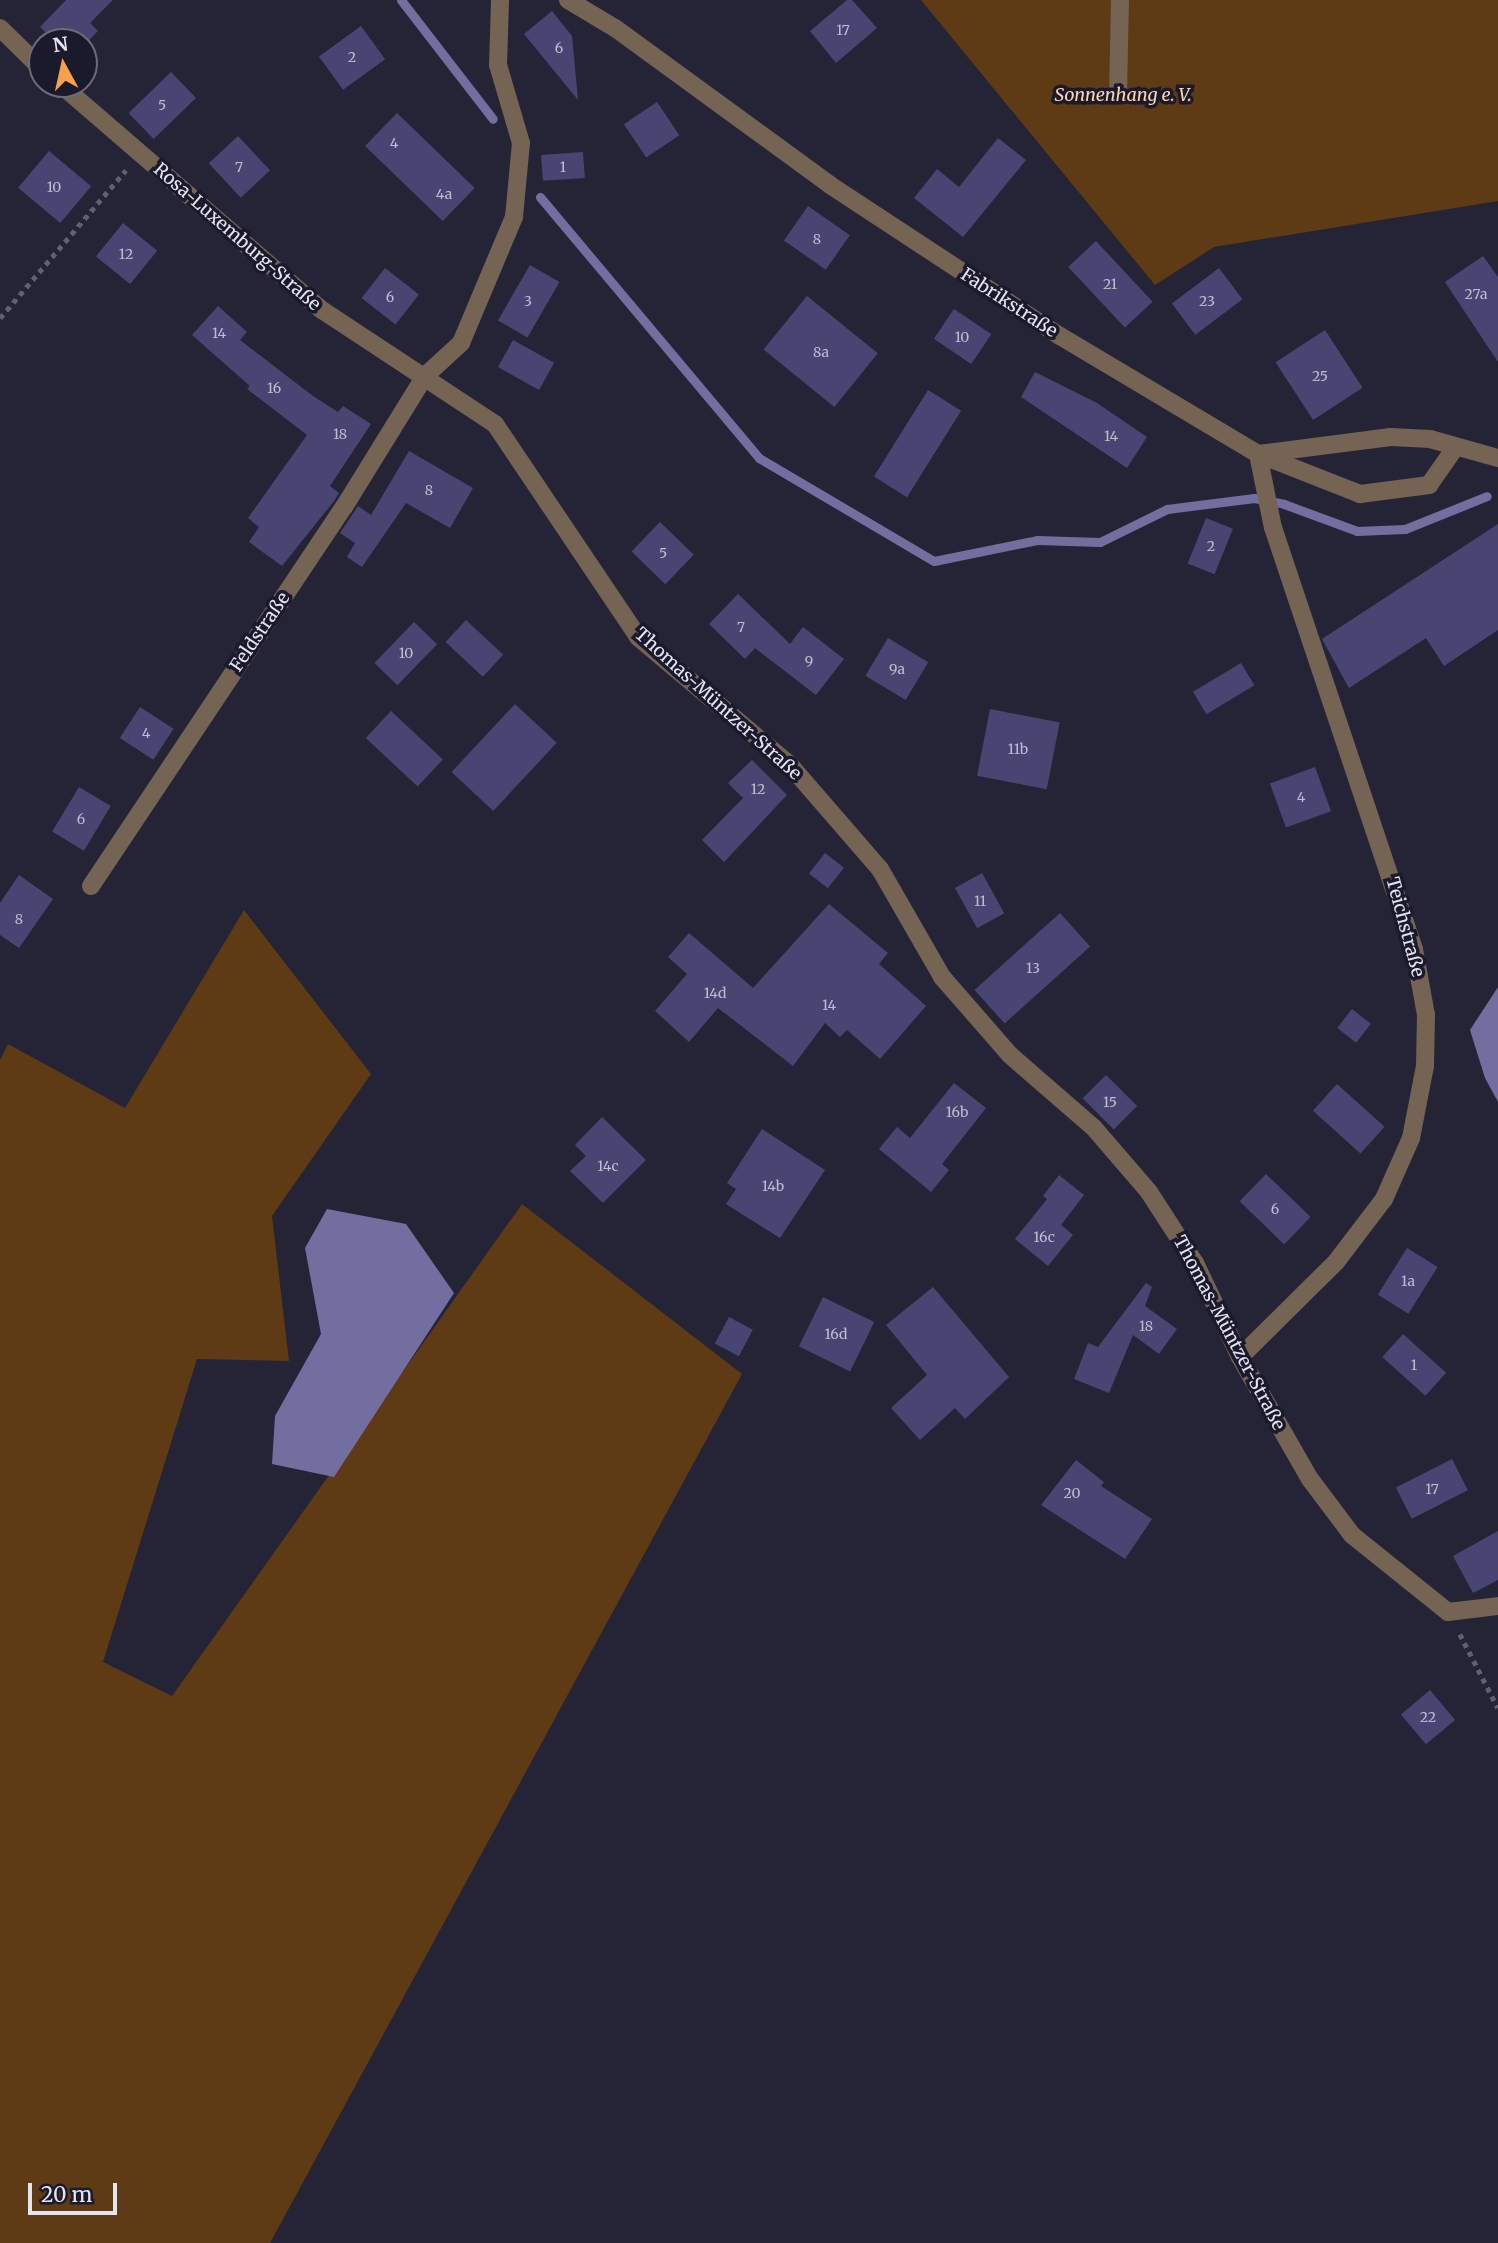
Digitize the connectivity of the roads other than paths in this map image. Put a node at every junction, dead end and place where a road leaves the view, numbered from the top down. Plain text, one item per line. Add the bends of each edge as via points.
1 (500, 0) edge
2 (568, 0) edge
3 (1120, 0) edge
4 (0, 28) edge
5 (28, 55) edge
6 (1118, 95) dead end
7 (76, 98) edge
8 (425, 376) junction
9 (1455, 448) junction
10 (1258, 454) junction
11 (1498, 458) edge
12 (91, 886) dead end
13 (1240, 1357) junction
14 (1498, 1606) edge

1 - 8 street via 498,65 521,143 514,217 461,343
2 - 10 street, Fabrikstraße via 615,28 830,185 1060,336
3 - 6 street
4 - 5 street
7 - 8 street, Rosa-Luxemburg-Straße via 321,310
8 - 12 street, Feldstraße via 344,507
8 - 13 street, Thomas-Müntzer-Straße via 495,424 638,637 789,764 880,869 942,977 1010,1055 1094,1128 1149,1192 1195,1263
9 - 10 street via 1430,439 1391,437
9 - 10 street, Fabrikstraße via 1429,485 1360,494
9 - 11 street
10 - 13 street, Teichstraße via 1273,528 1414,948 1426,1015 1425,1066 1411,1138 1384,1199 1336,1262
13 - 14 street, Thomas-Müntzer-Straße via 1310,1479 1352,1535 1448,1612

